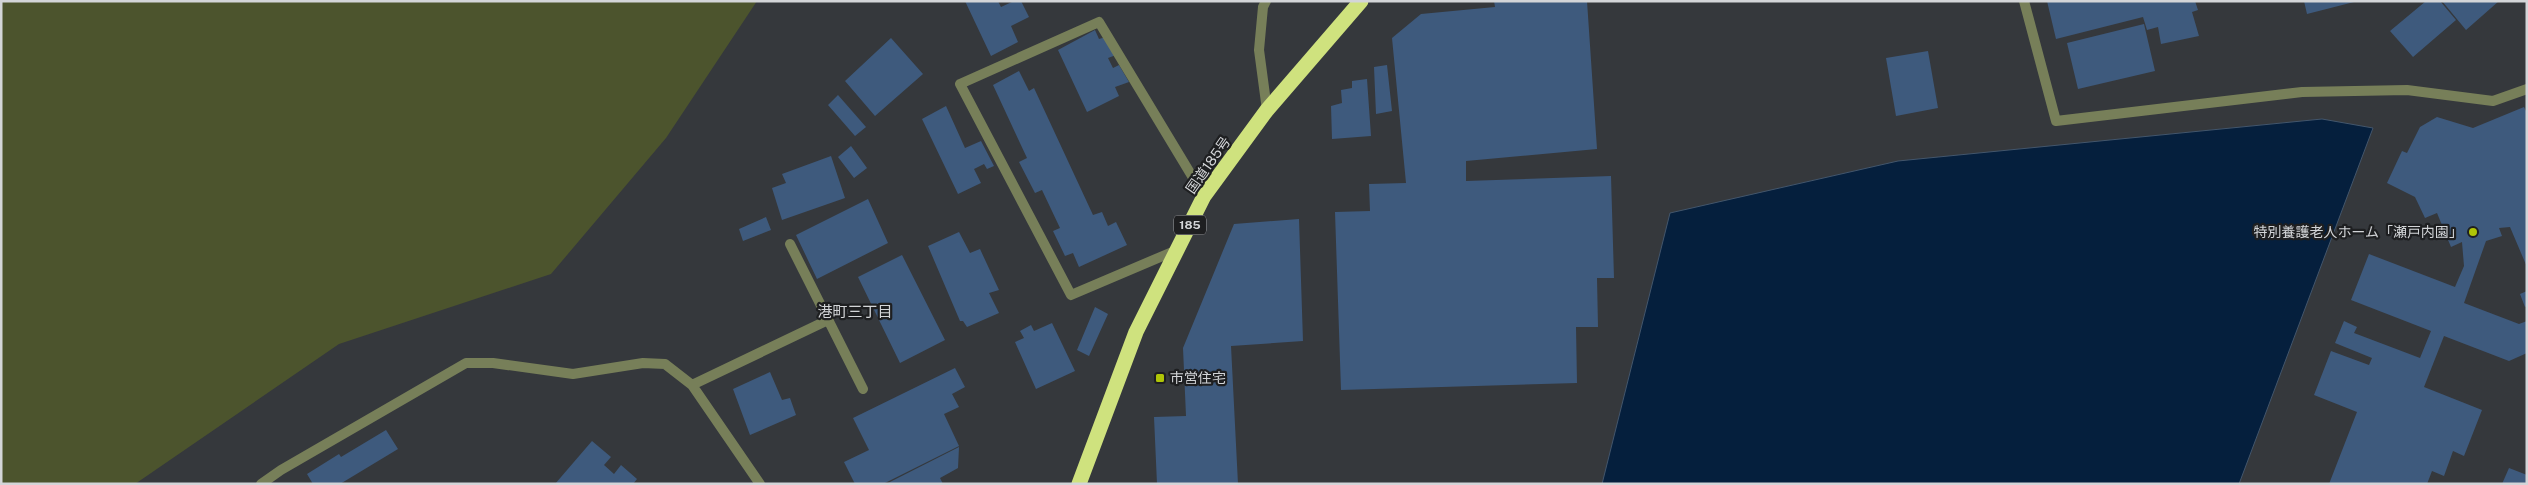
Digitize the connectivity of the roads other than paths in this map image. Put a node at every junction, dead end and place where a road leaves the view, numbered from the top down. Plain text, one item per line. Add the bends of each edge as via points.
1 (1266, 1) edge
2 (1361, 1) edge
3 (2024, 1) edge
4 (2527, 89) edge
5 (1268, 110) junction
6 (1204, 196) junction
7 (790, 244) dead end
8 (1177, 250) junction
9 (828, 320) junction
10 (692, 385) junction
11 (863, 389) dead end
12 (262, 484) edge
13 (760, 484) edge
14 (1079, 484) edge

1 - 5 street via 1259,50
2 - 5 highway, 国道185号 / 185
3 - 4 street via 2056,121 2302,92 2407,90 2493,101
5 - 6 highway, 国道185号 / 185
6 - 8 highway, 国道185号 / 185
6 - 8 street via 1099,22 960,84 1071,296
7 - 9 street
8 - 14 highway, 国道185号 / 185 via 1136,332
9 - 10 street
9 - 11 street
10 - 12 street via 665,364 643,363 573,374 493,363 466,363
10 - 13 street

